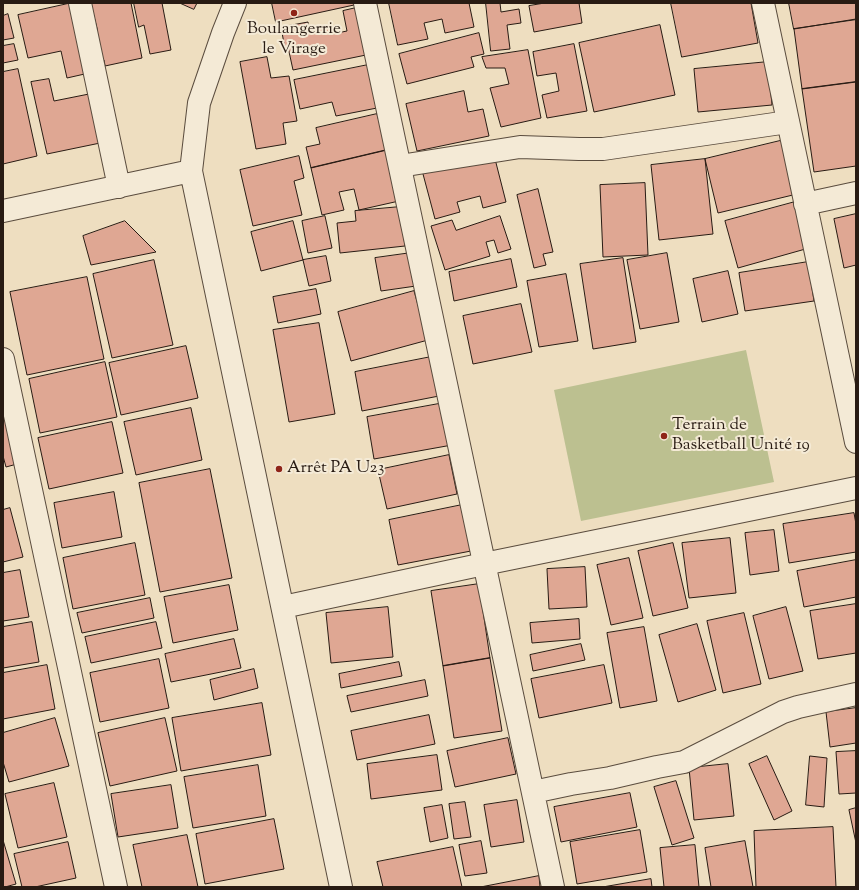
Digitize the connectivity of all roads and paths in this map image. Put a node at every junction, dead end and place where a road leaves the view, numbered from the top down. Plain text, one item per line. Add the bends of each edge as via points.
1 (80, 3) edge
2 (235, 3) edge
3 (365, 3) edge
4 (763, 3) edge
5 (788, 122) junction
6 (400, 166) junction
7 (192, 171) junction
8 (119, 187) junction
9 (856, 193) edge
10 (805, 204) junction
11 (3, 211) edge
12 (3, 359) edge
13 (850, 383) edge
14 (856, 442) edge
15 (856, 488) edge
16 (484, 564) junction
17 (282, 607) junction
18 (856, 694) edge
19 (533, 792) junction
20 (116, 887) edge
21 (341, 887) edge
22 (553, 887) edge

1 - 8 street
2 - 7 street via 222,33 200,102
3 - 6 street
4 - 5 street
5 - 6 street via 603,149 520,147
5 - 10 street
6 - 16 street
7 - 8 street
7 - 17 street
8 - 11 street
9 - 10 street
10 - 13 street
12 - 20 street
13 - 14 street
15 - 16 street
16 - 17 street
16 - 19 street
17 - 21 street
18 - 19 street via 783,712 684,762
19 - 22 street

